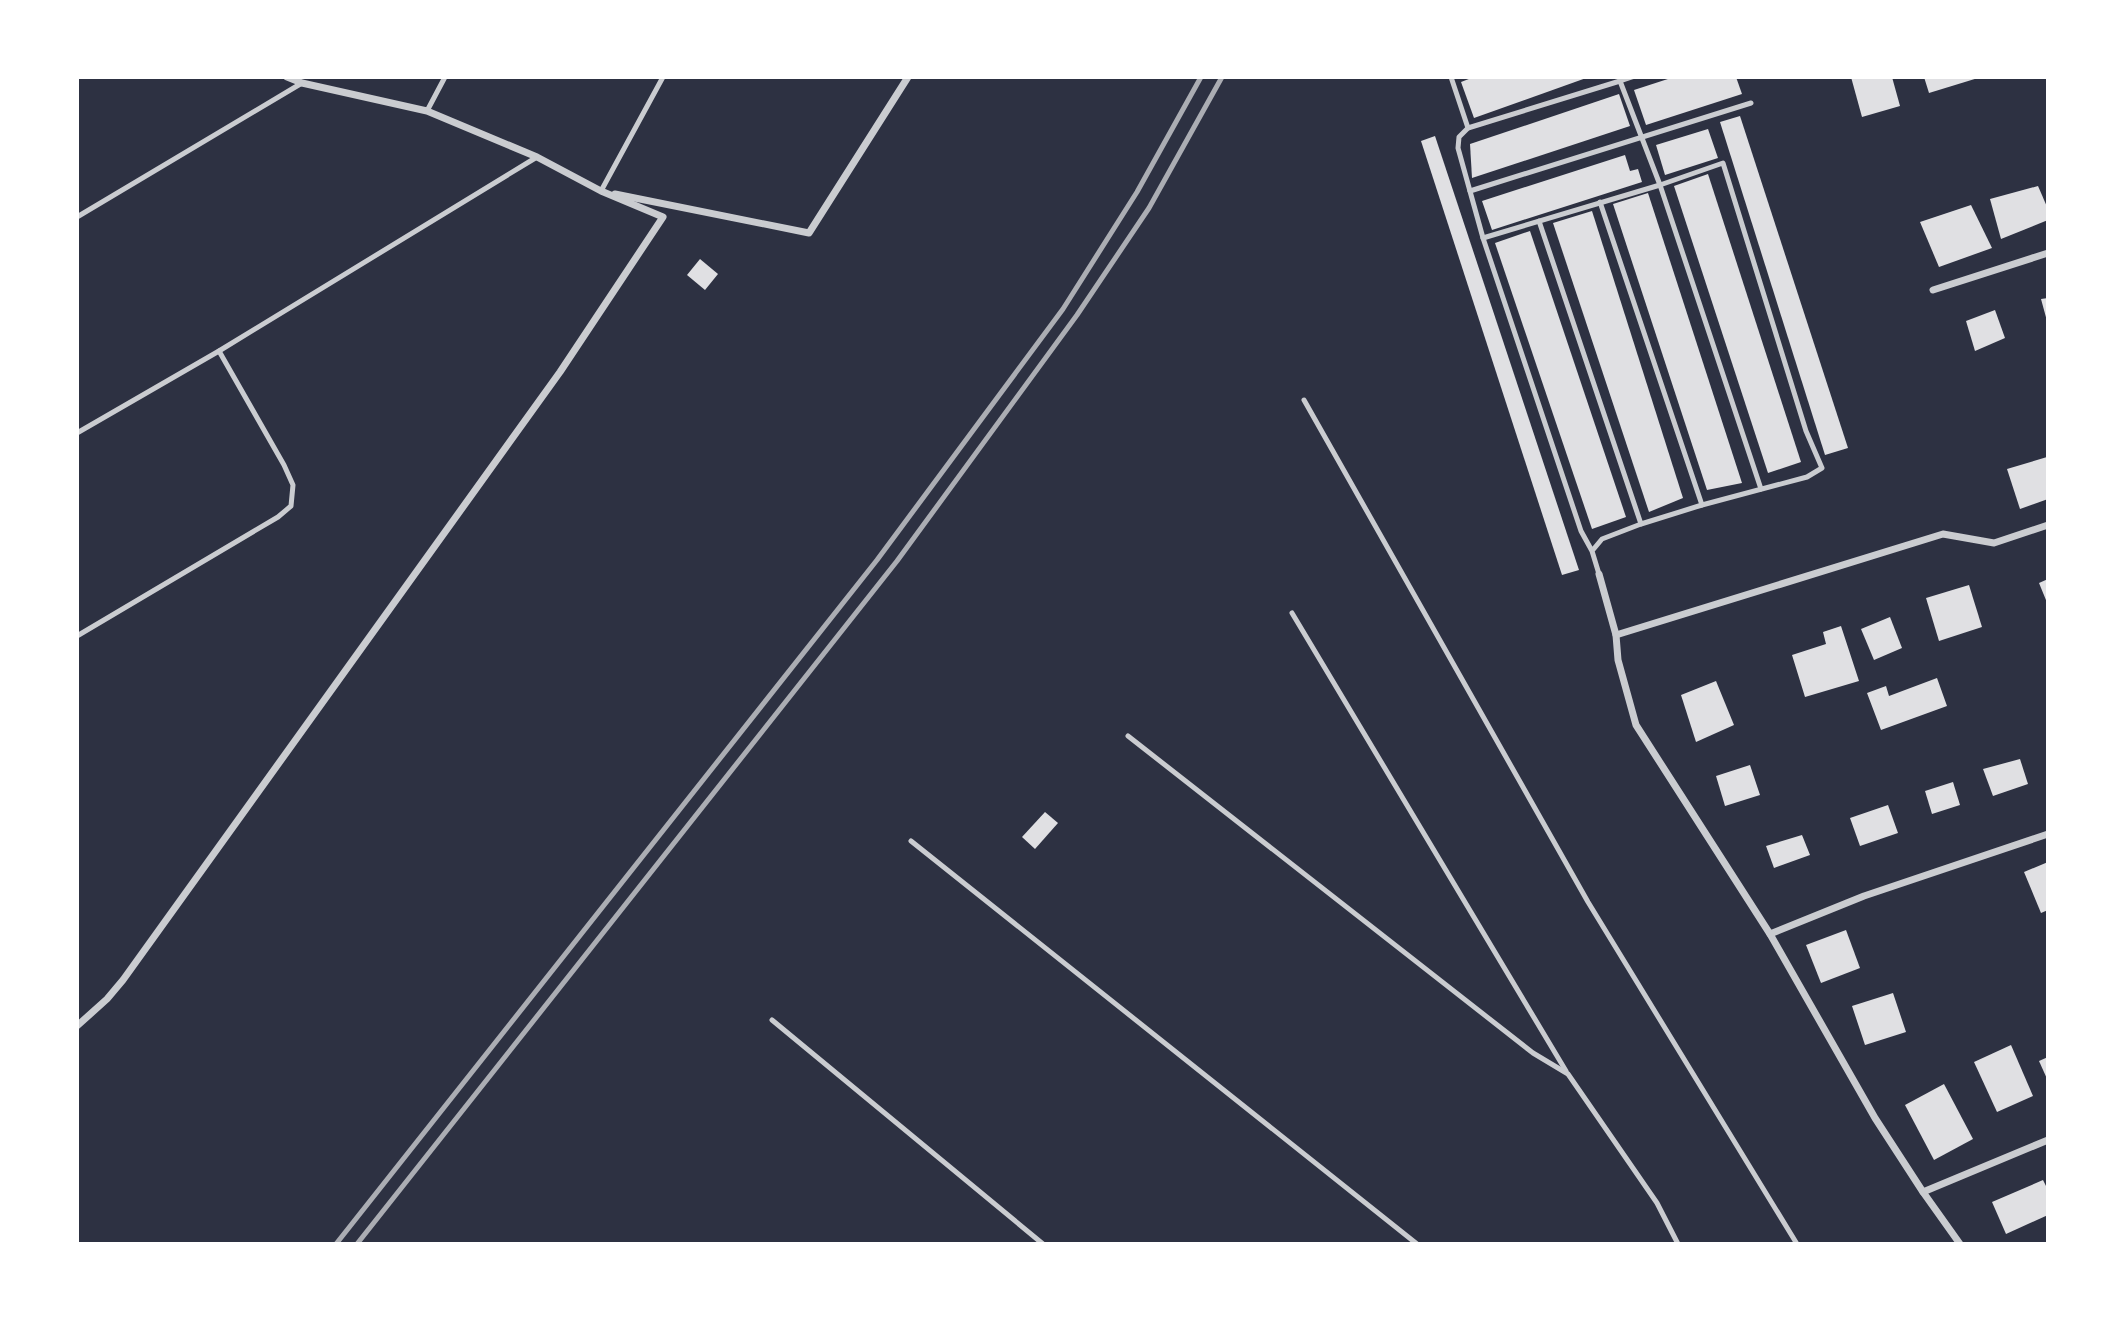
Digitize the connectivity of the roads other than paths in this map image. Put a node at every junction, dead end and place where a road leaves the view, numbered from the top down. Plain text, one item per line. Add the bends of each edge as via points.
1 (286, 77) edge
2 (445, 77) edge
3 (663, 77) edge
4 (908, 77) edge
5 (1451, 77) edge
6 (1632, 77) edge
7 (1620, 81) junction
8 (302, 83) junction
9 (1751, 103) dead end
10 (427, 111) junction
11 (1468, 128) junction
12 (1640, 139) junction
13 (537, 157) junction
14 (1660, 185) junction
15 (601, 191) junction
16 (1470, 191) junction
17 (1600, 202) junction
18 (77, 217) edge
19 (1539, 221) junction
20 (1483, 238) junction
21 (2048, 253) edge
22 (1933, 290) dead end
23 (219, 351) junction
24 (1304, 400) dead end
25 (77, 433) edge
26 (1761, 489) junction
27 (1702, 505) junction
28 (1642, 524) junction
29 (2048, 525) edge
30 (1592, 551) junction
31 (1599, 574) joint
32 (1292, 613) dead end
33 (1616, 635) junction
34 (77, 636) edge
35 (1128, 736) dead end
36 (2048, 834) edge
37 (911, 841) dead end
38 (1769, 934) junction
39 (772, 1020) dead end
40 (77, 1026) edge
41 (1568, 1074) junction
42 (2048, 1140) edge
43 (1923, 1192) junction
44 (1043, 1244) edge
45 (1417, 1244) edge
46 (1678, 1244) edge
47 (1797, 1244) edge
48 (1960, 1244) edge

1 - 8 street
2 - 10 lane
3 - 15 lane
4 - 15 street via 809,233
5 - 11 lane
6 - 7 lane
7 - 11 lane
7 - 12 lane
8 - 10 street
8 - 18 lane
9 - 12 lane
10 - 13 street
11 - 16 lane via 1457,142
12 - 14 lane
12 - 16 lane
13 - 15 street
13 - 23 lane
14 - 17 lane
14 - 26 lane
14 - 26 lane via 1723,163 1806,431 1822,468 1807,477
15 - 40 street via 663,218 560,372 123,980
16 - 20 lane
17 - 19 lane
17 - 27 lane
19 - 20 lane
19 - 28 lane
20 - 30 lane via 1577,519
21 - 22 street
23 - 25 lane
23 - 34 lane via 284,465 293,488 291,506
24 - 47 lane via 1588,902
26 - 27 lane
27 - 28 lane
28 - 30 lane via 1602,539
29 - 33 street via 1994,543 1943,534
30 - 31 lane
31 - 33 street
32 - 41 lane
33 - 38 street via 1636,726
35 - 41 lane via 1532,1052
36 - 38 street via 1864,896
37 - 45 lane
38 - 43 street
39 - 44 lane
41 - 46 lane via 1657,1203
42 - 43 street
43 - 48 street

